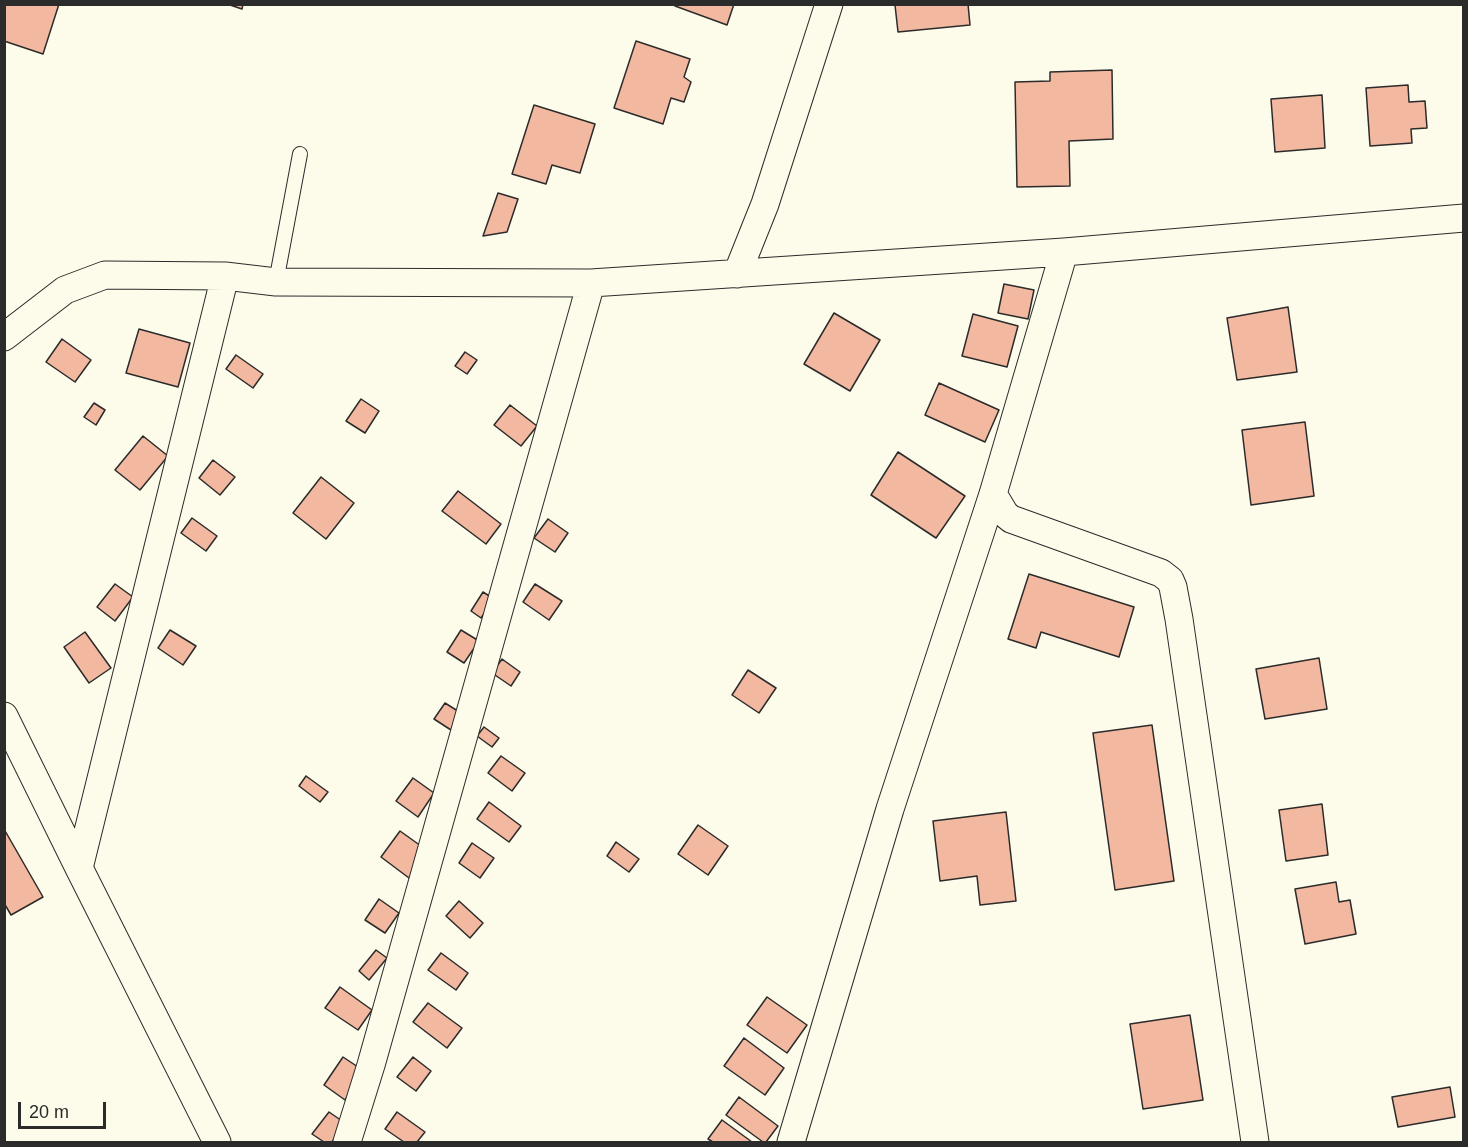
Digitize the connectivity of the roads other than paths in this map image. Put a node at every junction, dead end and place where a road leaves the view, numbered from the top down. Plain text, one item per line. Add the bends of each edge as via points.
1 (829, 4) edge
2 (300, 154) dead end
3 (1464, 218) edge
4 (1064, 252) junction
5 (737, 274) junction
6 (225, 276) junction
7 (276, 282) junction
8 (591, 283) junction
9 (4, 337) edge
10 (993, 494) junction
11 (4, 716) edge
12 (79, 868) junction
13 (218, 1143) edge
14 (347, 1143) edge
15 (791, 1143) edge
16 (1255, 1143) edge

1 - 5 street via 765,204
2 - 7 lane
3 - 4 street
4 - 5 street
4 - 10 street
5 - 8 street
6 - 7 street
6 - 9 street via 105,275 65,290
6 - 12 street
7 - 8 street
8 - 14 street
10 - 15 street via 890,809
10 - 16 street via 1011,519 1161,573 1173,587
11 - 12 street
12 - 13 street

